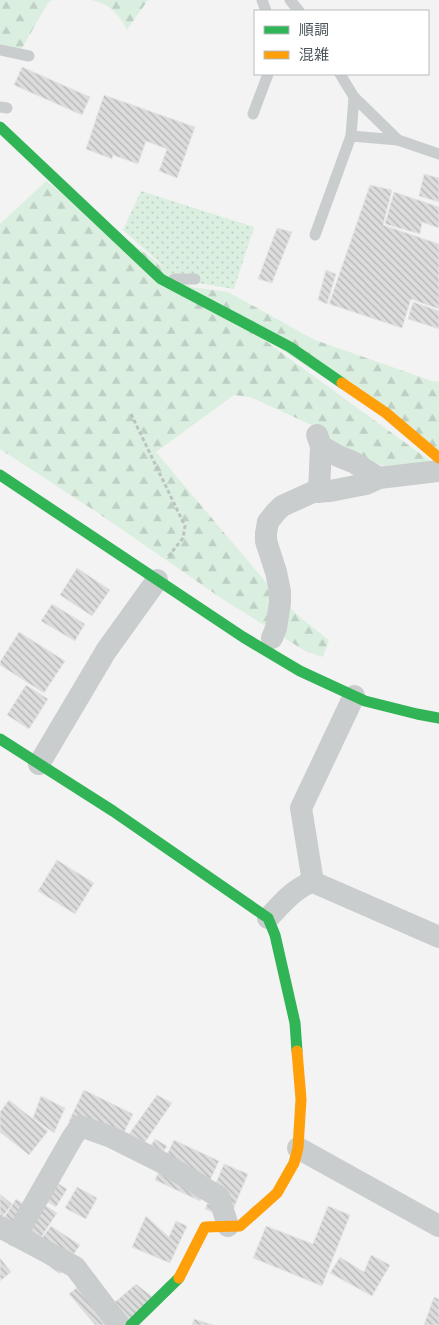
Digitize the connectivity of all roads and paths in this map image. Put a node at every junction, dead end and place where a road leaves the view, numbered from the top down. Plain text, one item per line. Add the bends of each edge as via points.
1 (290, 0) edge
2 (298, 10) edge
3 (0, 50) edge
4 (29, 56) dead end
5 (268, 75) edge
6 (341, 75) edge
7 (354, 97) junction
8 (253, 114) dead end
9 (0, 127) edge
10 (351, 136) junction
11 (398, 140) junction
12 (439, 154) edge
13 (315, 235) dead end
14 (195, 278) dead end
15 (161, 280) junction
16 (131, 414) dead end
17 (439, 458) edge
18 (439, 470) edge
19 (0, 475) edge
20 (379, 478) junction
21 (319, 492) junction
22 (160, 572) junction
23 (272, 638) dead end
24 (354, 696) junction
25 (439, 718) edge
26 (0, 739) edge
27 (39, 764) junction
28 (313, 882) junction
29 (268, 918) junction
30 (439, 938) edge
31 (298, 1148) junction
32 (228, 1226) junction
33 (439, 1226) edge
34 (8, 1231) edge
35 (119, 1325) edge
36 (131, 1325) edge

1 - 2 lane
3 - 4 lane
5 - 8 lane
6 - 7 lane
7 - 10 lane
7 - 11 lane
9 - 15 street
10 - 11 lane
10 - 13 lane
11 - 12 lane
14 - 15 lane
15 - 17 street via 290,347 386,412
16 - 22 path via 185,526 183,538
18 - 20 street
19 - 22 street
20 - 21 street via 366,484
20 - 21 street via 338,456 319,440
21 - 23 street via 282,506 268,522 266,541 280,591
22 - 24 street via 243,637 300,672
22 - 27 street via 106,651
24 - 25 street
24 - 28 street via 301,808
26 - 27 street
27 - 29 street via 112,810
28 - 29 street via 291,895
28 - 30 street
29 - 31 street via 276,935 295,1023 301,1100
31 - 32 street via 294,1163 277,1193 240,1226
31 - 33 street
32 - 34 street via 219,1197 163,1163 111,1137 80,1126
32 - 36 street via 205,1227 178,1280
34 - 35 street via 75,1268

